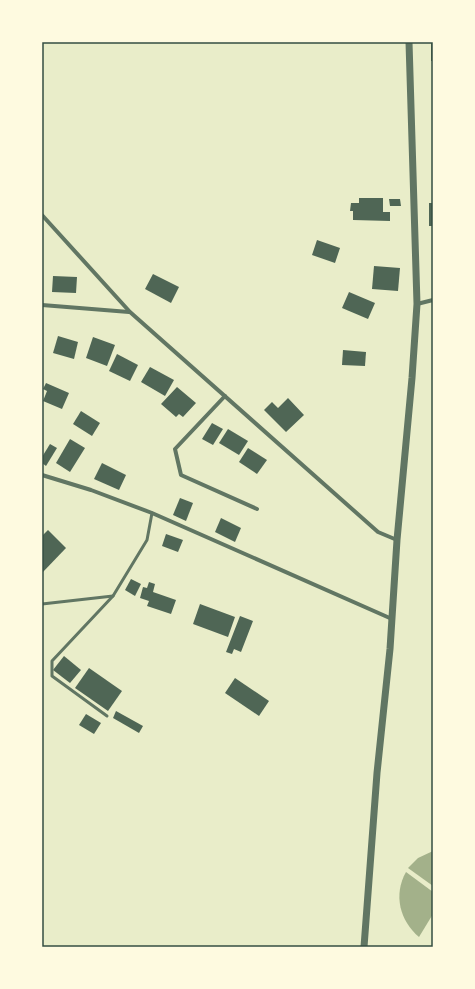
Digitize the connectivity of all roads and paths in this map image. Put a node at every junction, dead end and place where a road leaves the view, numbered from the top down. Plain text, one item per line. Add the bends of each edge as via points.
1 (409, 42) edge
2 (42, 215) edge
3 (433, 300) edge
4 (417, 304) junction
5 (42, 305) edge
6 (130, 312) junction
7 (225, 396) junction
8 (42, 475) edge
9 (256, 509) dead end
10 (152, 513) junction
11 (397, 540) junction
12 (113, 596) junction
13 (42, 604) edge
14 (392, 619) junction
15 (107, 716) dead end
16 (364, 947) edge

1 - 4 street
2 - 6 street
3 - 4 street
4 - 11 street
5 - 6 street
6 - 7 street
7 - 9 street via 175,449 181,475
7 - 11 street via 378,532
8 - 10 street
10 - 12 lane via 147,540
10 - 14 street
11 - 14 street
12 - 13 lane
12 - 15 lane via 52,661 52,676
14 - 16 street

